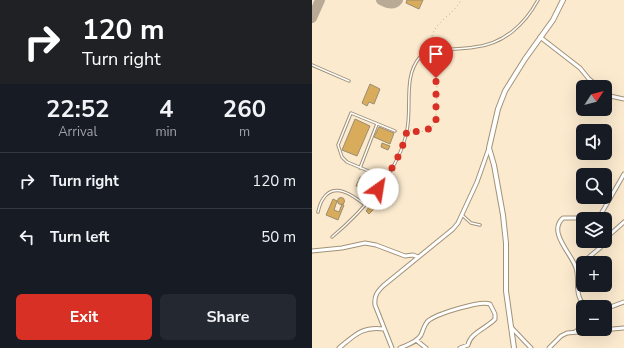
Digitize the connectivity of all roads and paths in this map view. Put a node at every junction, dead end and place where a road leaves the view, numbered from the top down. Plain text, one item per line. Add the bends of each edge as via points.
1 (461, 0) edge
2 (538, 0) edge
3 (563, 0) edge
4 (540, 37) junction
5 (431, 51) junction
6 (434, 51) junction
7 (312, 66) edge
8 (590, 80) edge
9 (349, 81) dead end
10 (612, 96) edge
11 (624, 99) edge
12 (377, 124) junction
13 (407, 130) junction
14 (395, 131) dead end
15 (489, 148) junction
16 (360, 168) junction
17 (624, 174) edge
18 (385, 178) junction
19 (365, 206) junction
20 (318, 212) dead end
21 (602, 212) edge
22 (462, 214) junction
23 (576, 218) edge
24 (624, 222) edge
25 (480, 225) dead end
26 (612, 233) edge
27 (332, 237) dead end
28 (601, 248) edge
29 (312, 251) edge
30 (591, 256) edge
31 (418, 257) junction
32 (576, 268) edge
33 (624, 302) edge
34 (612, 306) edge
35 (511, 327) junction
36 (624, 328) edge
37 (384, 329) junction
38 (612, 329) edge
39 (574, 332) edge
40 (416, 340) junction
41 (339, 348) edge
42 (392, 348) edge
43 (400, 348) edge
44 (426, 348) edge
45 (460, 348) edge
46 (514, 348) edge
47 (531, 348) edge
48 (549, 348) edge

1 - 5 path via 438,24 430,42
2 - 6 lane via 516,29 496,42 476,47
3 - 4 street via 553,20
4 - 8 street via 580,68
4 - 15 street via 504,91
5 - 6 lane
5 - 13 lane via 420,56 410,76 410,117
6 - 13 path via 436,120 428,130
7 - 9 lane
10 - 11 street
12 - 14 lane
12 - 16 lane
12 - 16 lane via 351,112 338,145 342,157
13 - 18 lane via 403,146
15 - 22 street
15 - 35 street via 505,229 506,291
16 - 18 lane
17 - 21 street
18 - 19 lane
19 - 20 lane via 338,190 323,199
19 - 27 lane
22 - 25 lane via 471,223
22 - 31 street via 453,229
23 - 32 street via 563,218 558,230 560,239
24 - 26 street
28 - 30 street
29 - 31 street via 364,243 406,256
31 - 37 street via 383,286 374,298
33 - 34 street
35 - 46 street
35 - 47 street
36 - 38 street
37 - 41 street via 371,328 360,331
37 - 42 street
39 - 48 street via 563,335
40 - 43 street
40 - 44 street
40 - 45 street via 430,320 464,308 490,304 495,319 472,337 468,345

